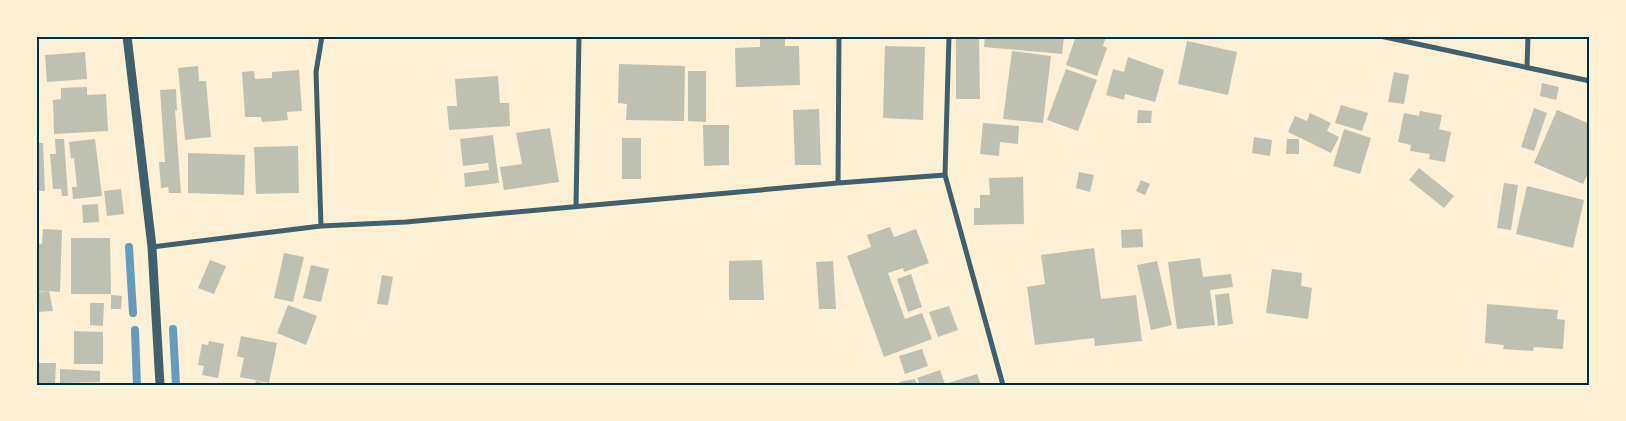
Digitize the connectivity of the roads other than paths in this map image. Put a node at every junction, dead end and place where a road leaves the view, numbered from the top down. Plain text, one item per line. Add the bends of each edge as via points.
1 (127, 36) edge
2 (322, 36) edge
3 (579, 36) edge
4 (839, 36) edge
5 (949, 36) edge
6 (1380, 36) edge
7 (1528, 36) edge
8 (1527, 67) junction
9 (1590, 81) edge
10 (945, 175) junction
11 (838, 183) junction
12 (576, 207) junction
13 (321, 226) junction
14 (152, 247) junction
15 (160, 385) edge
16 (1003, 385) edge

1 - 14 street
2 - 13 street via 316,72
3 - 12 street
4 - 11 street
5 - 10 street
6 - 8 street
7 - 8 street
8 - 9 street
10 - 11 street
10 - 16 street
11 - 12 street
12 - 13 street
13 - 14 street
14 - 15 street

